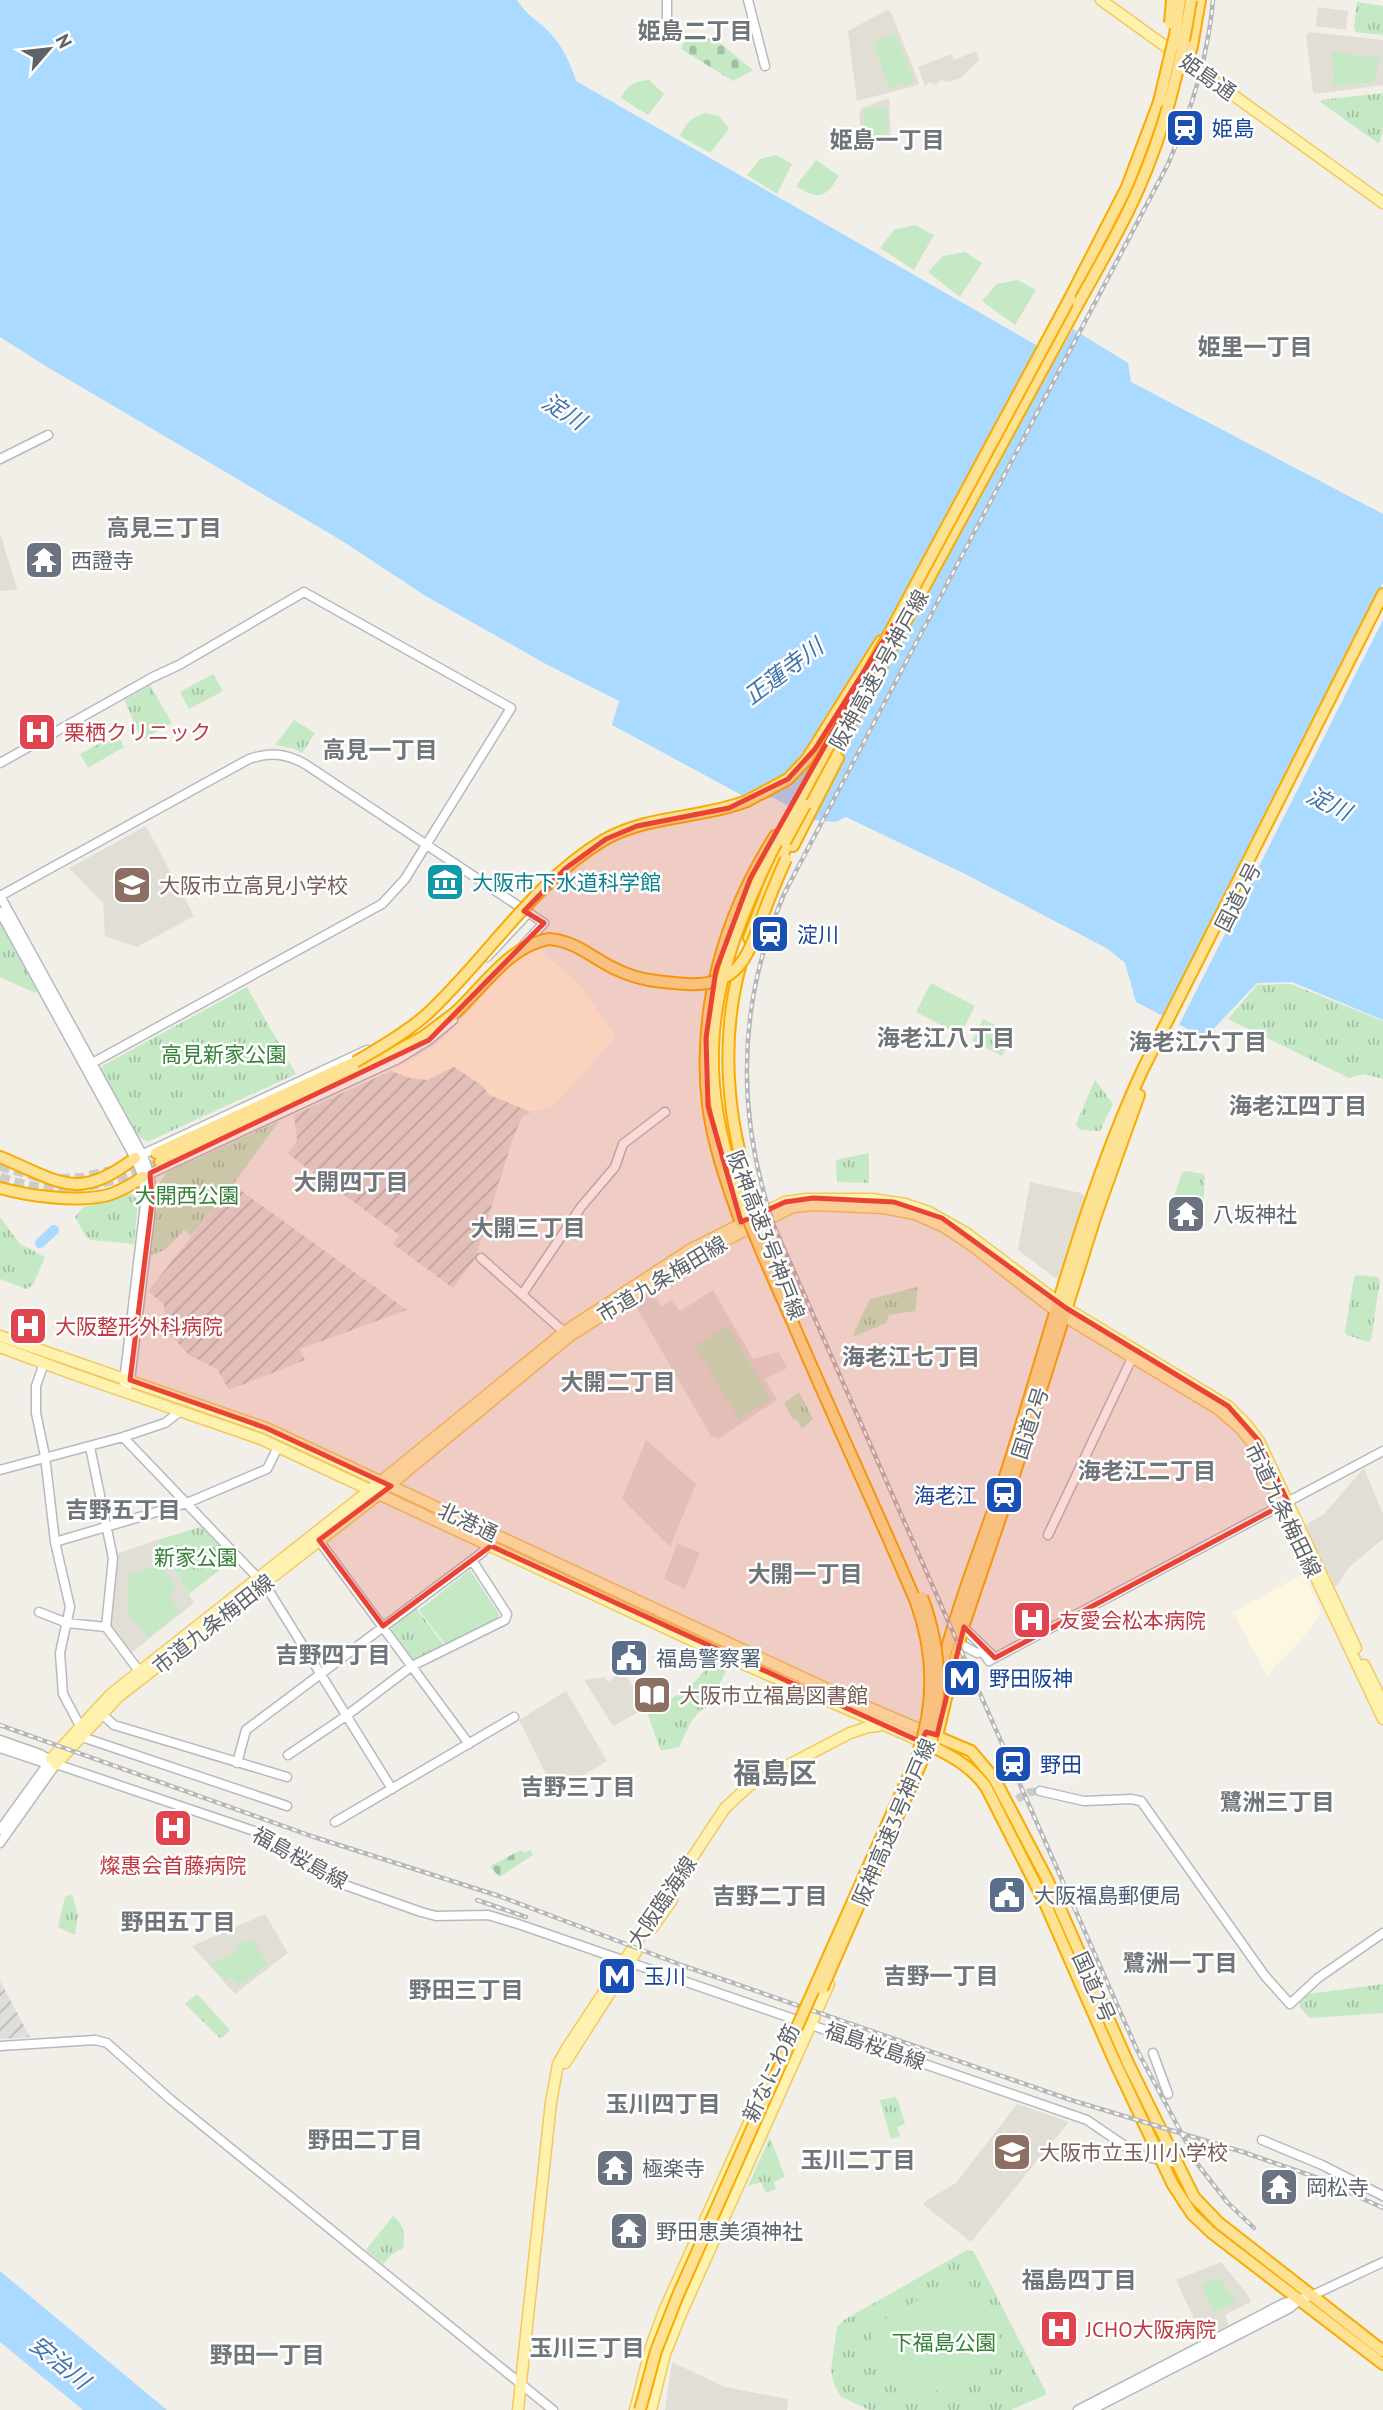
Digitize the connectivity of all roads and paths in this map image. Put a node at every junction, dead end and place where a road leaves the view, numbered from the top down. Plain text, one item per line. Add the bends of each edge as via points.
1 (667, 0) edge
2 (748, 0) edge
3 (1101, 0) edge
4 (1172, 0) edge
5 (1180, 0) edge
6 (1191, 0) edge
7 (1200, 0) edge
8 (667, 33) dead end
9 (765, 66) dead end
10 (1159, 102) junction
11 (1137, 193) junction
12 (1383, 203) edge
13 (48, 435) dead end
14 (0, 459) edge
15 (1383, 594) edge
16 (1383, 609) edge
17 (893, 625) junction
18 (858, 710) junction
19 (0, 763) edge
20 (803, 802) junction
21 (427, 845) junction
22 (0, 896) edge
23 (0, 912) edge
24 (527, 913) junction
25 (1166, 1033) junction
26 (88, 1065) junction
27 (357, 1066) junction
28 (665, 1112) dead end
29 (138, 1156) junction
30 (0, 1157) edge
31 (158, 1157) tunnel mouth
32 (146, 1175) junction
33 (0, 1188) edge
34 (760, 1218) junction
35 (741, 1223) junction
36 (481, 1258) dead end
37 (523, 1293) junction
38 (1061, 1310) junction
39 (564, 1332) junction
40 (0, 1336) edge
41 (0, 1347) edge
42 (1133, 1356) junction
43 (44, 1363) junction
44 (127, 1379) junction
45 (125, 1392) junction
46 (179, 1412) junction
47 (123, 1437) junction
48 (90, 1447) junction
49 (278, 1447) junction
50 (1383, 1451) edge
51 (45, 1456) junction
52 (0, 1470) edge
53 (385, 1483) junction
54 (373, 1493) junction
55 (187, 1503) junction
56 (1284, 1503) junction
57 (105, 1527) junction
58 (496, 1534) junction
59 (1048, 1535) dead end
60 (317, 1537) junction
61 (55, 1542) junction
62 (489, 1545) junction
63 (472, 1560) junction
64 (261, 1580) junction
65 (39, 1612) dead end
66 (67, 1623) junction
67 (383, 1626) junction
68 (963, 1627) junction
69 (106, 1628) junction
70 (960, 1644) junction
71 (992, 1660) junction
72 (412, 1666) junction
73 (139, 1671) junction
74 (320, 1674) junction
75 (1383, 1703) edge
76 (851, 1712) junction
77 (102, 1714) junction
78 (346, 1716) junction
79 (514, 1717) dead end
80 (1383, 1719) edge
81 (882, 1726) junction
82 (82, 1732) junction
83 (850, 1733) junction
84 (930, 1739) junction
85 (0, 1740) edge
86 (469, 1744) junction
87 (0, 1748) edge
88 (288, 1755) dead end
89 (52, 1762) junction
90 (237, 1763) junction
91 (288, 1777) dead end
92 (392, 1789) junction
93 (1040, 1791) tunnel mouth
94 (1011, 1800) junction
95 (992, 1801) junction
96 (287, 1806) dead end
97 (335, 1822) dead end
98 (0, 1830) edge
99 (0, 1843) edge
100 (1383, 1933) edge
101 (626, 1961) junction
102 (796, 2019) junction
103 (812, 2024) junction
104 (0, 2046) edge
105 (1153, 2053) dead end
106 (1168, 2094) dead end
107 (1262, 2140) dead end
108 (1161, 2159) junction
109 (1176, 2163) junction
110 (1383, 2196) edge
111 (1383, 2262) edge
112 (1305, 2298) junction
113 (1383, 2351) edge
114 (1383, 2364) edge
115 (521, 2385) junction
116 (519, 2410) edge
117 (553, 2410) edge
118 (635, 2410) edge
119 (640, 2410) edge
120 (649, 2410) edge
121 (1078, 2410) edge
122 (1091, 2410) edge

1 - 8 street
2 - 9 street
3 - 12 main road, 姫島通
4 - 10 highway, bridge
5 - 10 highway, 阪神高速3号神戸線, bridge
6 - 11 highway, 阪神高速3号神戸線, bridge via 1178,72
7 - 11 highway, bridge via 1184,74
10 - 17 highway, 阪神高速3号神戸線, bridge via 1113,217
11 - 18 highway, 阪神高速3号神戸線, bridge
13 - 14 street
15 - 25 highway, 国道2号
16 - 25 highway, 国道2号
17 - 20 highway, 阪神高速3号神戸線, bridge
17 - 27 highway, bridge via 815,749 788,779 729,808 637,826 593,846 552,880 427,1014
18 - 20 highway, 阪神高速3号神戸線
18 - 27 highway, bridge via 828,782 782,869 750,949 730,975 701,985 654,981 621,972 567,942 541,940 518,952 441,1025 404,1048
19 - 21 street via 304,592 511,708
20 - 34 highway, bridge via 759,909 735,988 729,1026 730,1103
20 - 35 highway, bridge via 750,879 713,983 706,1076 715,1142
20 - 119 highway, 阪神高速3号神戸線, bridge via 751,895 727,959 714,1023 715,1103 725,1152 747,1217 916,1602 930,1656 931,1702 917,1757 668,2319
20 - 120 highway, 阪神高速3号神戸線, bridge via 758,896 733,963 720,1037 722,1101 754,1215 928,1614 938,1655 939,1696 924,1759 684,2298
21 - 22 street via 305,764 274,753 248,759
21 - 24 street
21 - 26 street via 382,904
22 - 26 street
23 - 26 street
24 - 29 street via 437,1005 394,1037
24 - 32 street via 544,923 444,1028 417,1049
25 - 38 highway, 国道2号 via 1127,1122
26 - 29 street
27 - 31 highway
28 - 37 street via 622,1144 615,1167 581,1207
29 - 30 highway via 102,1180 77,1185
29 - 32 street
32 - 33 highway via 93,1198
32 - 44 street
34 - 35 main road, 市道九条梅田線
34 - 38 main road, 市道九条梅田線 via 785,1202 806,1199 872,1199 918,1208 966,1233
34 - 53 main road, 市道九条梅田線 via 570,1336
35 - 39 main road, 市道九条梅田線 via 691,1249
36 - 37 street
37 - 39 street
38 - 42 main road, 市道九条梅田線
38 - 56 main road, 市道九条梅田線 via 1237,1414 1259,1441
38 - 68 highway, 国道2号 via 1005,1504
38 - 84 highway, 国道2号 via 958,1613
39 - 53 main road, 市道九条梅田線
40 - 44 main road, 北港通
41 - 43 main road, 北港通
42 - 56 main road, 市道九条梅田線 via 1219,1409 1240,1428
42 - 59 street
43 - 45 main road, 北港通
43 - 51 street via 35,1400
44 - 45 street
44 - 53 main road, 北港通 via 266,1428
45 - 46 main road, 北港通
46 - 47 street via 165,1423
46 - 49 main road, 北港通
47 - 48 street
47 - 55 street
48 - 51 street
48 - 57 street
49 - 54 main road, 北港通
49 - 55 street via 267,1469
50 - 56 street
51 - 52 street
51 - 61 street
53 - 54 main road, 市道九条梅田線
53 - 58 main road, 北港通
54 - 60 main road, 市道九条梅田線
54 - 62 main road, 北港通
55 - 57 street
55 - 64 street
56 - 71 street
56 - 75 main road, 市道九条梅田線
56 - 80 main road, 市道九条梅田線
57 - 61 street
57 - 69 street via 113,1558
58 - 62 street
58 - 84 main road, 北港通
60 - 64 main road, 市道九条梅田線
60 - 67 street
61 - 66 street via 69,1598
62 - 63 street
62 - 76 main road, 北港通
63 - 67 street
63 - 72 street via 508,1617
64 - 73 main road, 市道九条梅田線
64 - 74 street
64 - 77 main road, 市道九条梅田線
65 - 66 street
66 - 69 street
66 - 82 street via 60,1653 63,1694
67 - 72 street
67 - 74 street
68 - 70 highway, 国道2号
68 - 71 street
69 - 73 street
70 - 71 street
70 - 84 highway, 国道2号
72 - 78 street
72 - 86 street
73 - 82 main road, 市道九条梅田線 via 111,1694
74 - 78 street
74 - 90 street via 246,1730
76 - 81 main road, 北港通
76 - 83 main road via 857,1721
77 - 82 main road, 市道九条梅田線
77 - 90 street via 114,1725
78 - 88 street
78 - 92 street
79 - 86 street
81 - 83 main road, 大阪臨海線
81 - 84 main road, 北港通
82 - 89 main road, 市道九条梅田線
82 - 96 street
83 - 101 main road, 大阪臨海線 via 744,1788 725,1808
84 - 94 highway, 国道2号 via 971,1751
84 - 95 highway, 国道2号 via 972,1770
84 - 102 main road, 新なにわ筋
84 - 103 main road, 新なにわ筋
85 - 89 street, 福島桜島線
86 - 92 street
87 - 89 street, 福島桜島線
89 - 98 street
89 - 99 street
89 - 101 street, 福島桜島線 via 266,1835 342,1884 421,1912 494,1916
90 - 91 street
92 - 97 street
93 - 100 street via 1084,1801 1140,1801 1290,2004 1318,1978
94 - 95 street
94 - 109 highway, 国道2号
95 - 108 highway, 国道2号 via 1045,1903
101 - 102 street, 福島桜島線
101 - 115 main road, 大阪臨海線 via 558,2064
102 - 103 street, 福島桜島線
102 - 118 main road, 新なにわ筋 via 664,2311
103 - 108 street, 福島桜島線 via 1087,2120 1138,2155
103 - 120 main road, 新なにわ筋 via 681,2314
104 - 115 street via 107,2043
105 - 106 street
107 - 110 street
108 - 109 street, 福島桜島線
108 - 112 highway, 国道2号 via 1179,2196 1200,2222
109 - 112 highway, 国道2号 via 1206,2211
111 - 112 street
112 - 113 highway
112 - 114 highway
112 - 121 street via 1284,2303
112 - 122 street
115 - 116 main road, 大阪臨海線
115 - 117 street

